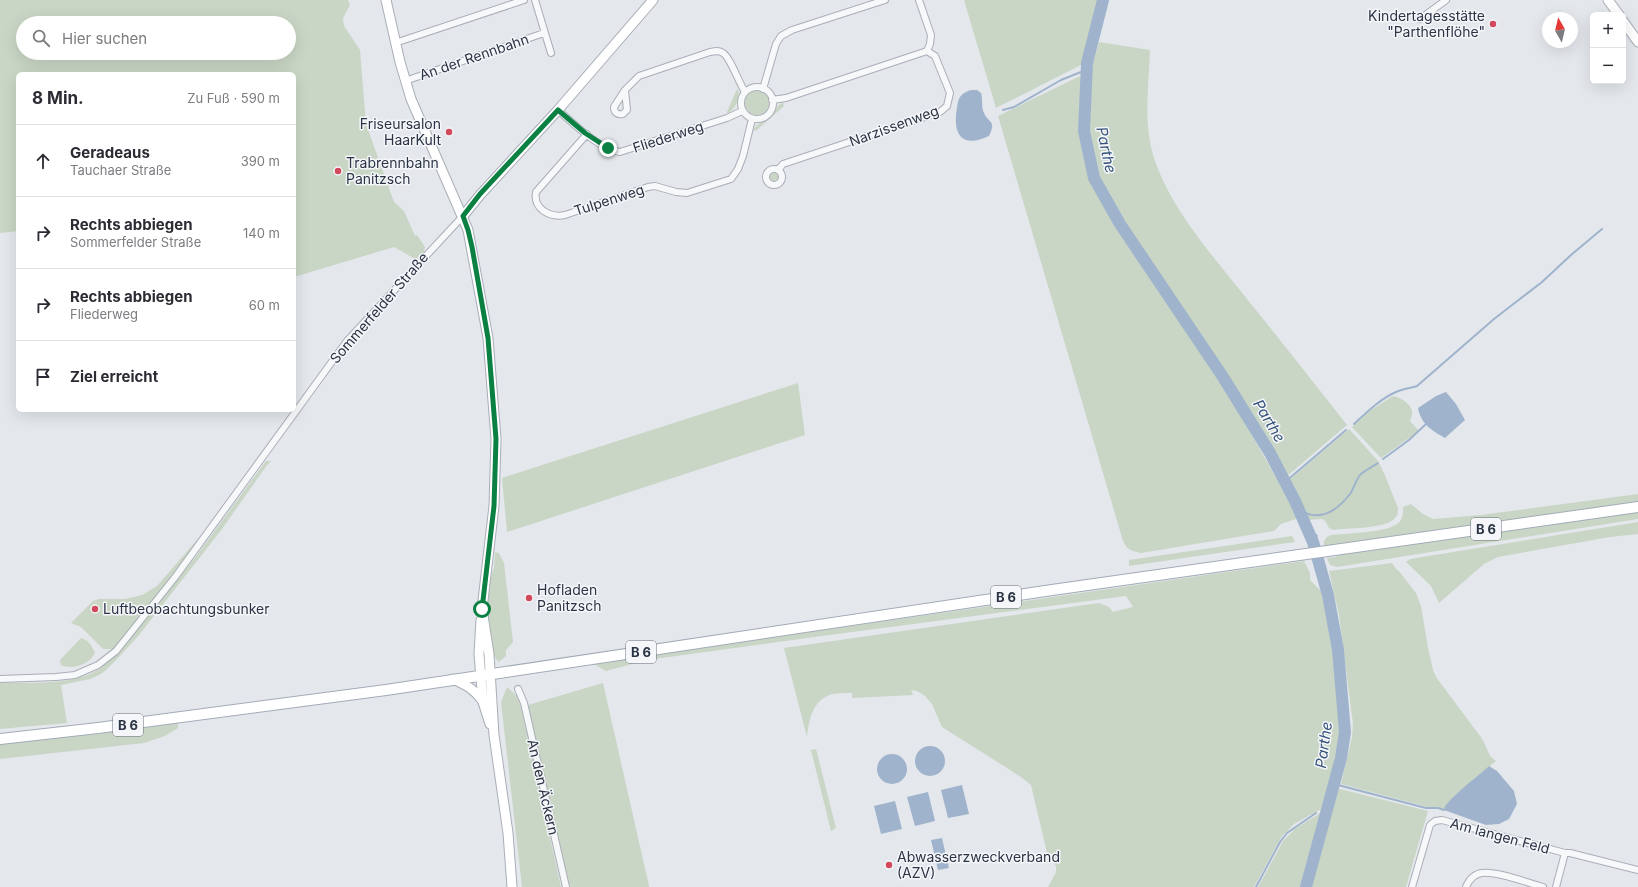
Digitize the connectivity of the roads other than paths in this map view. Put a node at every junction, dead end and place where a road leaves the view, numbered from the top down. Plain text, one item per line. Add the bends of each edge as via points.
1 (386, 0) edge
2 (524, 0) edge
3 (534, 0) edge
4 (653, 0) edge
5 (885, 0) edge
6 (919, 0) edge
7 (1446, 0) edge
8 (1608, 0) edge
9 (1617, 12) edge
10 (1420, 19) dead end
11 (1626, 25) edge
12 (544, 33) junction
13 (1637, 39) edge
14 (395, 44) junction
15 (927, 51) junction
16 (551, 53) dead end
17 (405, 81) junction
18 (763, 89) junction
19 (625, 90) dead end
20 (745, 92) junction
21 (772, 100) junction
22 (558, 110) junction
23 (742, 111) junction
24 (752, 119) junction
25 (587, 134) junction
26 (778, 170) dead end
27 (463, 216) junction
28 (1638, 508) edge
29 (486, 674) junction
30 (0, 679) edge
31 (452, 679) junction
32 (518, 689) dead end
33 (483, 702) junction
34 (494, 735) junction
35 (0, 739) edge
36 (1565, 853) junction
37 (1638, 870) edge
38 (512, 887) edge
39 (566, 887) edge
40 (1412, 887) edge
41 (1466, 887) edge
42 (1543, 887) edge
43 (1556, 887) edge

1 - 14 street
2 - 14 street
3 - 12 street
4 - 22 street, Sommerfelder Straße
5 - 18 street via 792,30 781,36 776,44
6 - 15 street via 931,35
7 - 10 street
8 - 9 street
11 - 13 street
12 - 16 street
12 - 17 street, An der Rennbahn
14 - 17 street
15 - 21 street via 786,98
15 - 26 street, Narzissenweg via 935,56 950,93 947,106 940,112 783,164
17 - 27 street via 417,114
18 - 20 street via 754,88
18 - 21 street
19 - 20 street via 639,76 719,51 726,55
20 - 23 street via 741,100
21 - 24 street via 771,110 767,115 759,120
22 - 25 street, Fliederweg
22 - 27 street, Sommerfelder Straße via 480,194
23 - 24 street
23 - 25 street, Fliederweg via 620,152 608,148
24 - 25 street, Tulpenweg via 741,163 731,178 687,193 648,186 565,215 554,216 545,213 538,205 536,192
27 - 29 street via 472,247 488,338 496,439 494,506 480,629
27 - 30 street, Sommerfelder Straße via 347,341 176,576 116,651 98,665 75,675
28 - 29 main road, B 6 via 1052,590
29 - 31 main road, B 6
29 - 33 street
29 - 34 street
31 - 33 street via 468,686
31 - 35 main road, B 6 via 137,723
32 - 39 street, An den Äckern via 524,703
33 - 34 street
34 - 38 street via 508,833
36 - 37 street, Am langen Feld via 1570,852
36 - 40 street, Am langen Feld via 1442,820 1435,821 1430,825
36 - 43 street, Am langen Feld
41 - 42 street via 1474,876 1481,873

